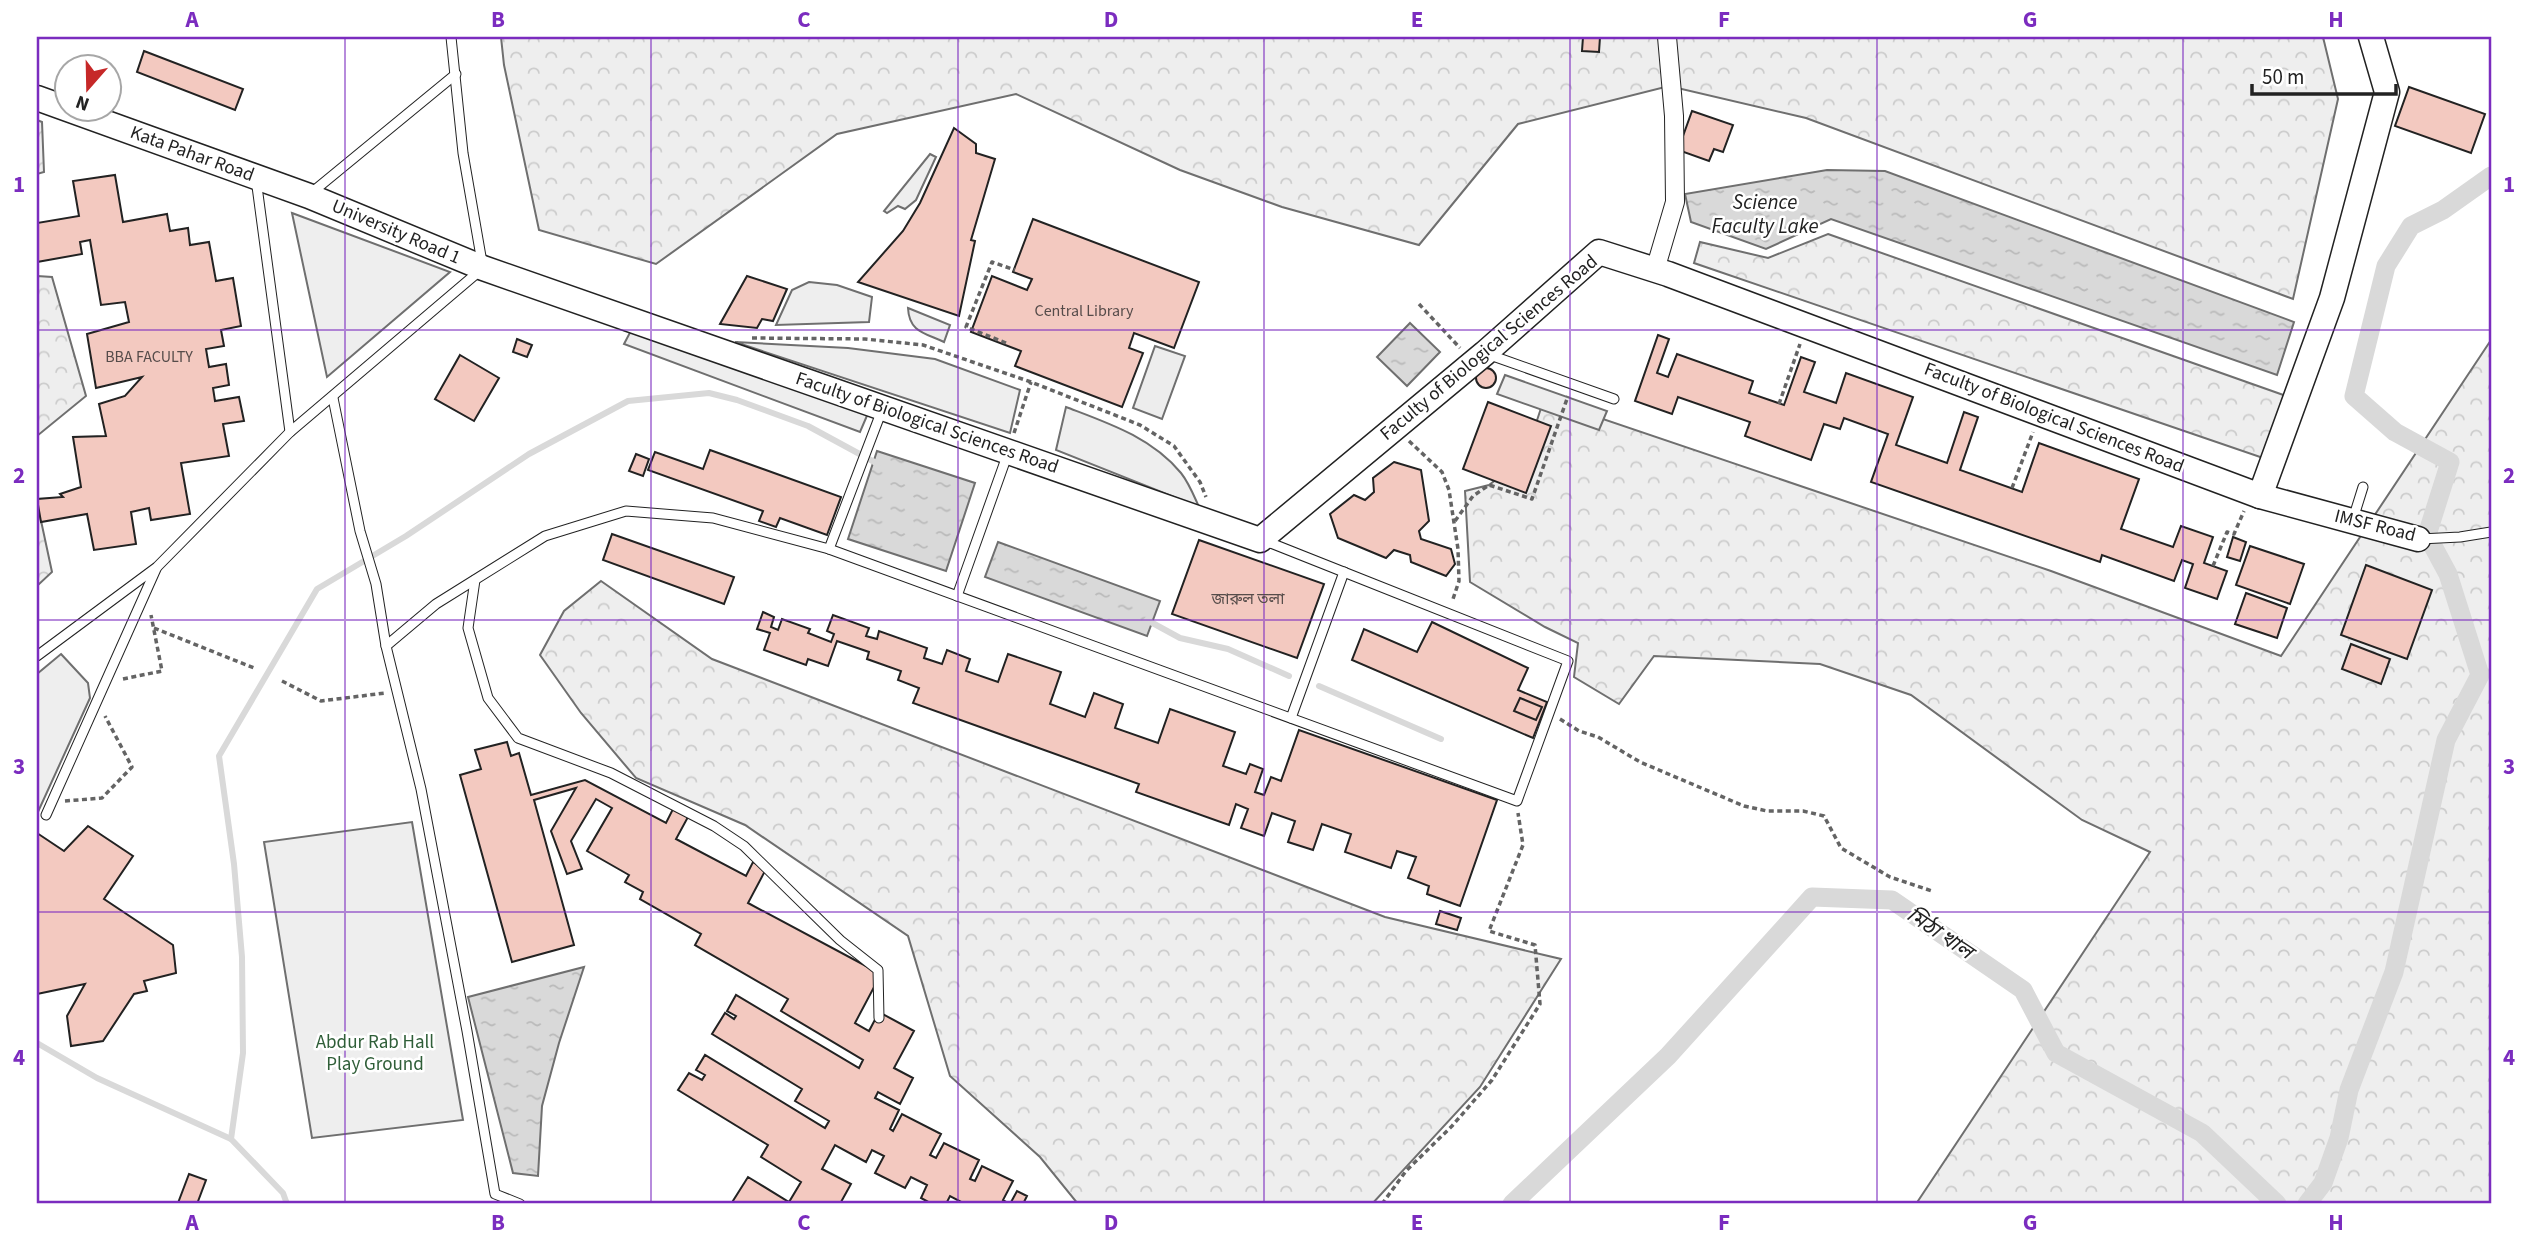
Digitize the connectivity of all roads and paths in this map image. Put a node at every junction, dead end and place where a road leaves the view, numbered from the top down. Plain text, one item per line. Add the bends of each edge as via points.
1 (452, 37) edge
2 (1667, 37) edge
3 (2371, 37) edge
4 (456, 74) junction
5 (41, 100) edge
6 (256, 177) junction
7 (309, 195) junction
8 (483, 268) junction
9 (1015, 270) dead end
10 (1656, 270) junction
11 (1419, 304) dead end
12 (1807, 326) junction
13 (741, 338) dead end
14 (1006, 343) dead end
15 (1479, 358) junction
16 (1031, 382) junction
17 (1573, 384) junction
18 (333, 398) junction
19 (1614, 398) dead end
20 (1779, 404) dead end
21 (883, 408) junction
22 (2040, 413) junction
23 (1395, 428) junction
24 (290, 432) junction
25 (1008, 452) junction
26 (2363, 487) dead end
27 (2012, 488) dead end
28 (2256, 494) junction
29 (2352, 521) junction
30 (1455, 522) junction
31 (1216, 524) junction
32 (2491, 533) edge
33 (2418, 539) joint
34 (1260, 540) junction
35 (829, 550) junction
36 (2213, 566) dead end
37 (157, 567) junction
38 (1343, 572) junction
39 (475, 580) junction
40 (146, 592) junction
41 (957, 596) junction
42 (1448, 614) junction
43 (154, 628) junction
44 (386, 646) junction
45 (37, 656) edge
46 (254, 668) dead end
47 (282, 681) dead end
48 (106, 682) junction
49 (397, 691) junction
50 (97, 701) junction
51 (1549, 713) junction
52 (1290, 718) junction
53 (1517, 801) junction
54 (52, 803) junction
55 (47, 815) dead end
56 (1932, 891) dead end
57 (879, 1018) dead end
58 (495, 1199) edge
59 (520, 1204) edge
60 (1382, 1204) edge

1 - 4 lane
2 - 10 street via 1675,202
3 - 28 street via 2387,92 2332,298
4 - 7 lane
4 - 8 lane via 463,153
5 - 6 street, Kata Pahar Road
6 - 7 street, Kata Pahar Road
6 - 24 lane
7 - 8 street, University Road 1
8 - 18 lane
8 - 21 street, Faculty of Biological Sciences Road
9 - 14 path via 992,262 966,327
10 - 12 street, Faculty of Biological Sciences Road
10 - 15 street, Faculty of Biological Sciences Road via 1599,252
11 - 15 path
12 - 20 path
12 - 22 street, Faculty of Biological Sciences Road
13 - 16 path via 843,338 923,345
15 - 17 lane
15 - 23 street, Faculty of Biological Sciences Road
16 - 25 path
16 - 31 path via 1140,425 1174,446 1200,482
17 - 19 lane
17 - 30 path via 1532,499 1489,485 1473,496
18 - 24 lane
18 - 44 lane
21 - 25 street, Faculty of Biological Sciences Road
21 - 35 lane
22 - 27 path
22 - 28 street, Faculty of Biological Sciences Road
23 - 30 path via 1442,472
23 - 34 street, Faculty of Biological Sciences Road
24 - 37 lane
25 - 31 street, Faculty of Biological Sciences Road
25 - 41 lane
26 - 29 lane
28 - 29 street, IMSF Road
28 - 36 path via 2234,534 2227,532
29 - 33 street, IMSF Road
30 - 42 path via 1459,581
31 - 34 street, Faculty of Biological Sciences Road
32 - 33 lane, IMSF Road
34 - 38 lane
35 - 39 lane via 713,518 626,511 545,536
35 - 41 lane
37 - 40 lane
37 - 45 lane
38 - 42 lane
38 - 52 lane
39 - 44 lane via 436,604
39 - 57 lane via 468,628 471,640 488,698 518,738 611,773 744,846 830,931 878,970
40 - 43 path
40 - 48 lane
41 - 52 lane
42 - 51 lane via 1568,661
43 - 46 path
43 - 48 path via 162,671
44 - 49 lane
47 - 49 path via 321,701
48 - 50 lane
49 - 58 lane via 431,843
50 - 54 lane
50 - 54 path via 132,767 102,798
51 - 53 lane
51 - 56 path via 1640,762 1744,806 1824,816 1841,848 1890,877
52 - 53 lane
53 - 60 path via 1523,845 1489,931 1535,945 1540,1004 1492,1080 1406,1171
54 - 55 lane
58 - 59 lane

